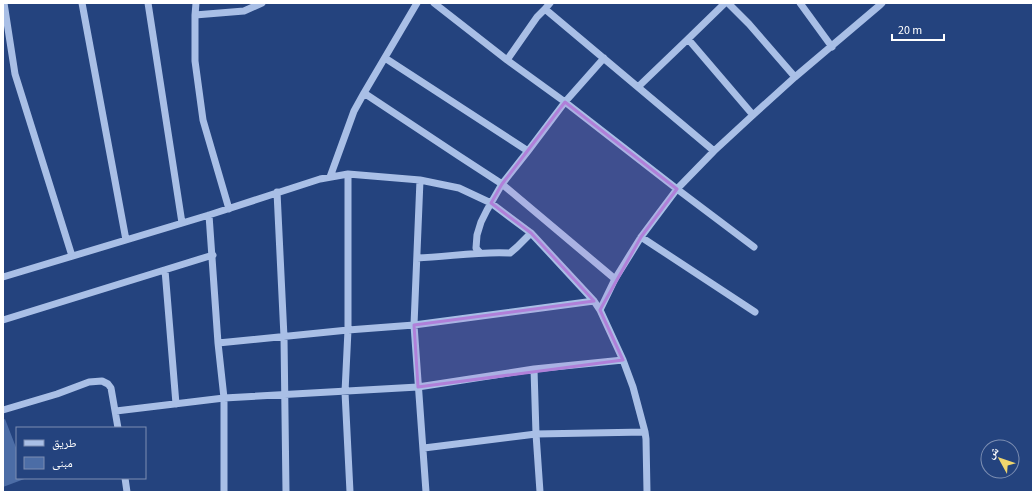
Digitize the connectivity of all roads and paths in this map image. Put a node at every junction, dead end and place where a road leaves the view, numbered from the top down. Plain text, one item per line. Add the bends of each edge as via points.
1 (4, 3) edge
2 (82, 3) edge
3 (148, 3) edge
4 (196, 3) edge
5 (262, 3) edge
6 (417, 3) edge
7 (434, 3) edge
8 (550, 3) edge
9 (727, 3) edge
10 (800, 3) edge
11 (882, 3) edge
12 (544, 9) junction
13 (194, 14) junction
14 (688, 39) junction
15 (832, 47) junction
16 (385, 58) junction
17 (604, 58) junction
18 (507, 60) junction
19 (795, 77) junction
20 (638, 87) junction
21 (364, 93) junction
22 (565, 102) junction
23 (753, 115) junction
24 (528, 151) junction
25 (714, 151) junction
26 (348, 174) junction
27 (330, 177) junction
28 (420, 180) junction
29 (502, 184) junction
30 (677, 189) junction
31 (277, 192) junction
32 (492, 202) junction
33 (229, 209) junction
34 (210, 215) junction
35 (182, 223) junction
36 (531, 233) junction
37 (641, 238) junction
38 (126, 240) junction
39 (754, 247) dead end
40 (480, 253) junction
41 (213, 255) junction
42 (72, 256) junction
43 (416, 258) junction
44 (165, 270) junction
45 (3, 277) edge
46 (615, 279) junction
47 (594, 301) junction
48 (600, 310) junction
49 (755, 312) dead end
50 (3, 320) edge
51 (414, 325) junction
52 (348, 330) junction
53 (284, 336) junction
54 (218, 343) junction
55 (623, 360) junction
56 (534, 369) junction
57 (418, 387) junction
58 (345, 392) junction
59 (284, 396) junction
60 (224, 398) junction
61 (176, 404) junction
62 (3, 410) edge
63 (116, 411) junction
64 (118, 427) edge
65 (645, 432) junction
66 (536, 434) junction
67 (424, 448) junction
68 (125, 479) edge
69 (127, 492) edge
70 (224, 492) edge
71 (286, 492) edge
72 (350, 492) edge
73 (426, 492) edge
74 (540, 492) edge
75 (647, 492) edge

1 - 42 street via 15,74
2 - 38 street
3 - 35 street
4 - 13 street
5 - 13 street via 244,11
6 - 16 street
7 - 18 street
8 - 12 street
9 - 14 street
9 - 19 street
10 - 15 street
11 - 15 street
12 - 17 street
12 - 18 street
13 - 33 street via 203,120
14 - 20 street
14 - 23 street
15 - 19 street
16 - 21 street
16 - 24 street
17 - 20 street
17 - 22 street
18 - 22 street
19 - 23 street
20 - 25 street
21 - 27 street via 354,111
21 - 29 street
22 - 24 street
22 - 30 street
23 - 25 street
24 - 29 street
25 - 30 street
26 - 27 street
26 - 28 street
26 - 52 street
27 - 31 street
28 - 32 street via 459,188
28 - 43 street
29 - 32 street
29 - 46 street
30 - 37 street
30 - 39 street
31 - 33 street
31 - 53 street
32 - 36 street
32 - 40 street via 477,235 476,248
33 - 34 street
34 - 35 street
34 - 41 street
35 - 38 street
36 - 40 street via 510,253
36 - 47 street
37 - 46 street
37 - 49 street
38 - 42 street
40 - 43 street
41 - 44 street
41 - 54 street
42 - 45 street
43 - 51 street
44 - 50 street
44 - 61 street
46 - 48 street
47 - 48 street
47 - 51 street
48 - 55 street
51 - 52 street
51 - 57 street
52 - 53 street
52 - 58 street
53 - 54 street
53 - 59 street
54 - 60 street
55 - 56 street
55 - 65 street via 634,387
56 - 57 street
56 - 66 street
57 - 58 street
57 - 67 street
58 - 59 street
58 - 72 street
59 - 60 street
59 - 71 street
60 - 61 street
60 - 70 street
61 - 63 street
62 - 63 street via 88,382 102,381 111,388
63 - 64 street
65 - 66 street
65 - 75 street
66 - 67 street
66 - 74 street
67 - 73 street
68 - 69 street

